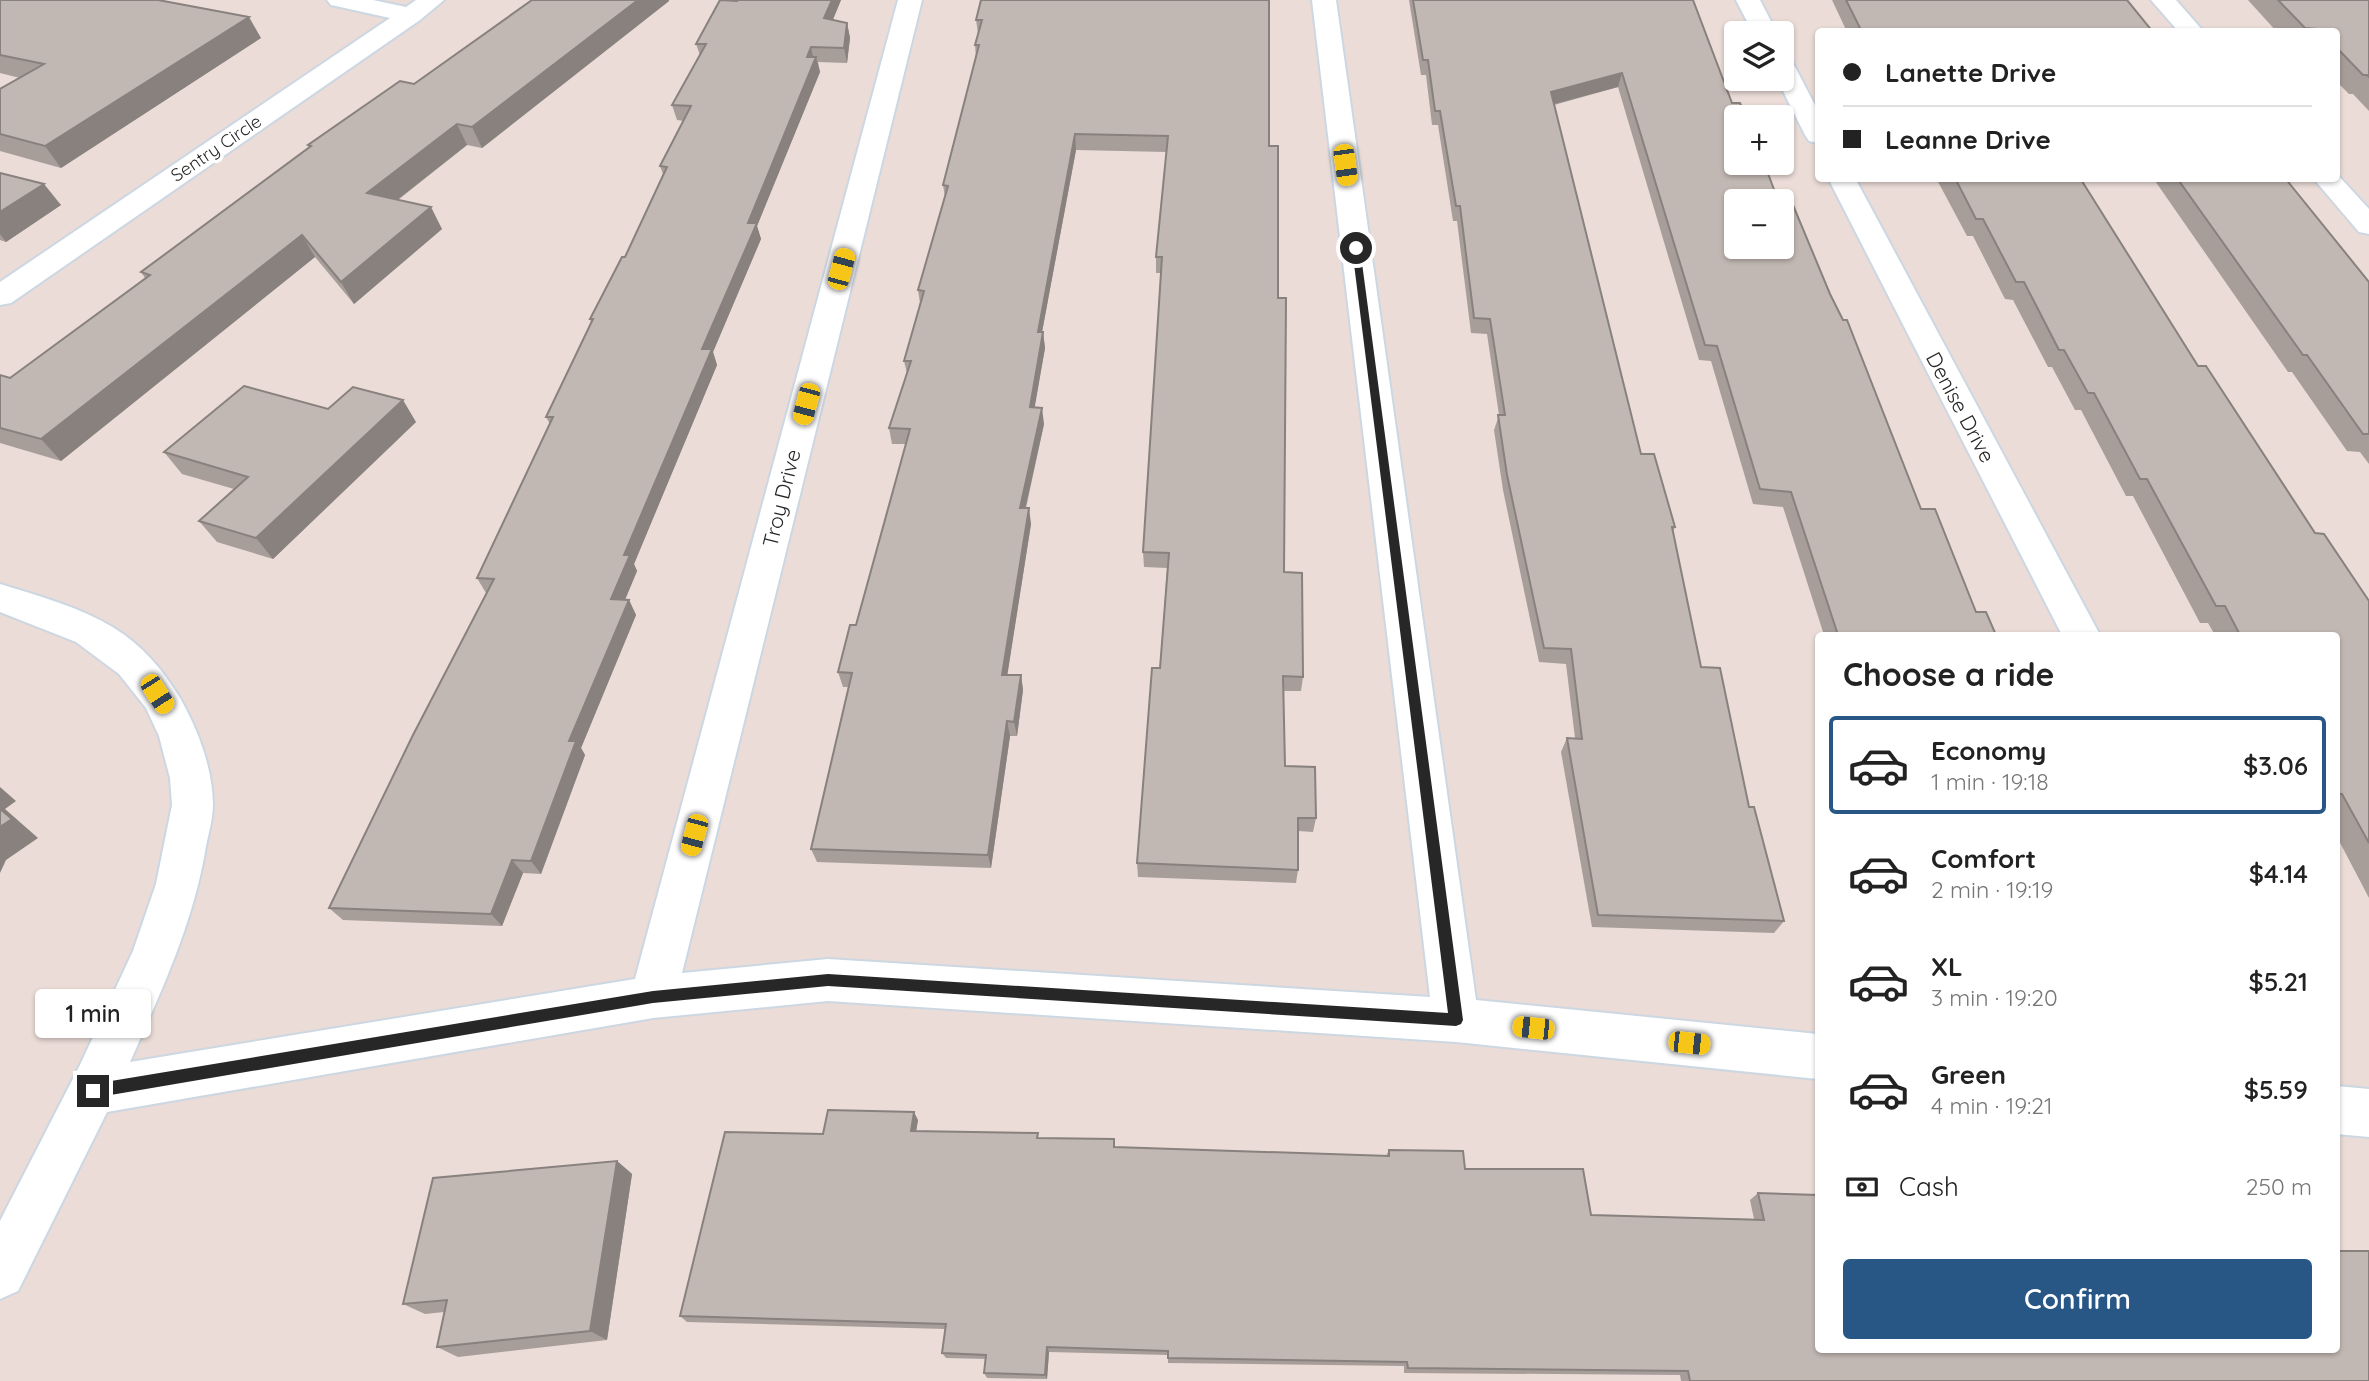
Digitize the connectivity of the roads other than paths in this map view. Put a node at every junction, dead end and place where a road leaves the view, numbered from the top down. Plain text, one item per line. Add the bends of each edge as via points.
1 (339, 0) edge
2 (910, 0) edge
3 (1324, 0) edge
4 (1748, 0) edge
5 (2163, 0) edge
6 (422, 7) edge
7 (1759, 21) edge
8 (2188, 28) edge
9 (1794, 88) edge
10 (1815, 129) edge
11 (1843, 182) edge
12 (2330, 182) edge
13 (2369, 226) edge
14 (0, 296) edge
15 (0, 598) edge
16 (2079, 632) edge
17 (653, 997) junction
18 (1456, 1020) junction
19 (1815, 1057) edge
20 (93, 1091) junction
21 (2340, 1110) edge
22 (2369, 1113) edge
23 (0, 1273) edge

1 - 6 street
2 - 17 street, Troy Drive
3 - 18 street
4 - 7 street
5 - 8 street
6 - 14 street, Sentry Circle
9 - 10 street
11 - 16 street, Denise Drive
12 - 13 street
15 - 20 street via 68,621 115,648 145,676 169,713 185,753 192,802 181,877 159,947
17 - 18 street via 828,980
17 - 20 street
18 - 19 street
20 - 23 street
21 - 22 street

